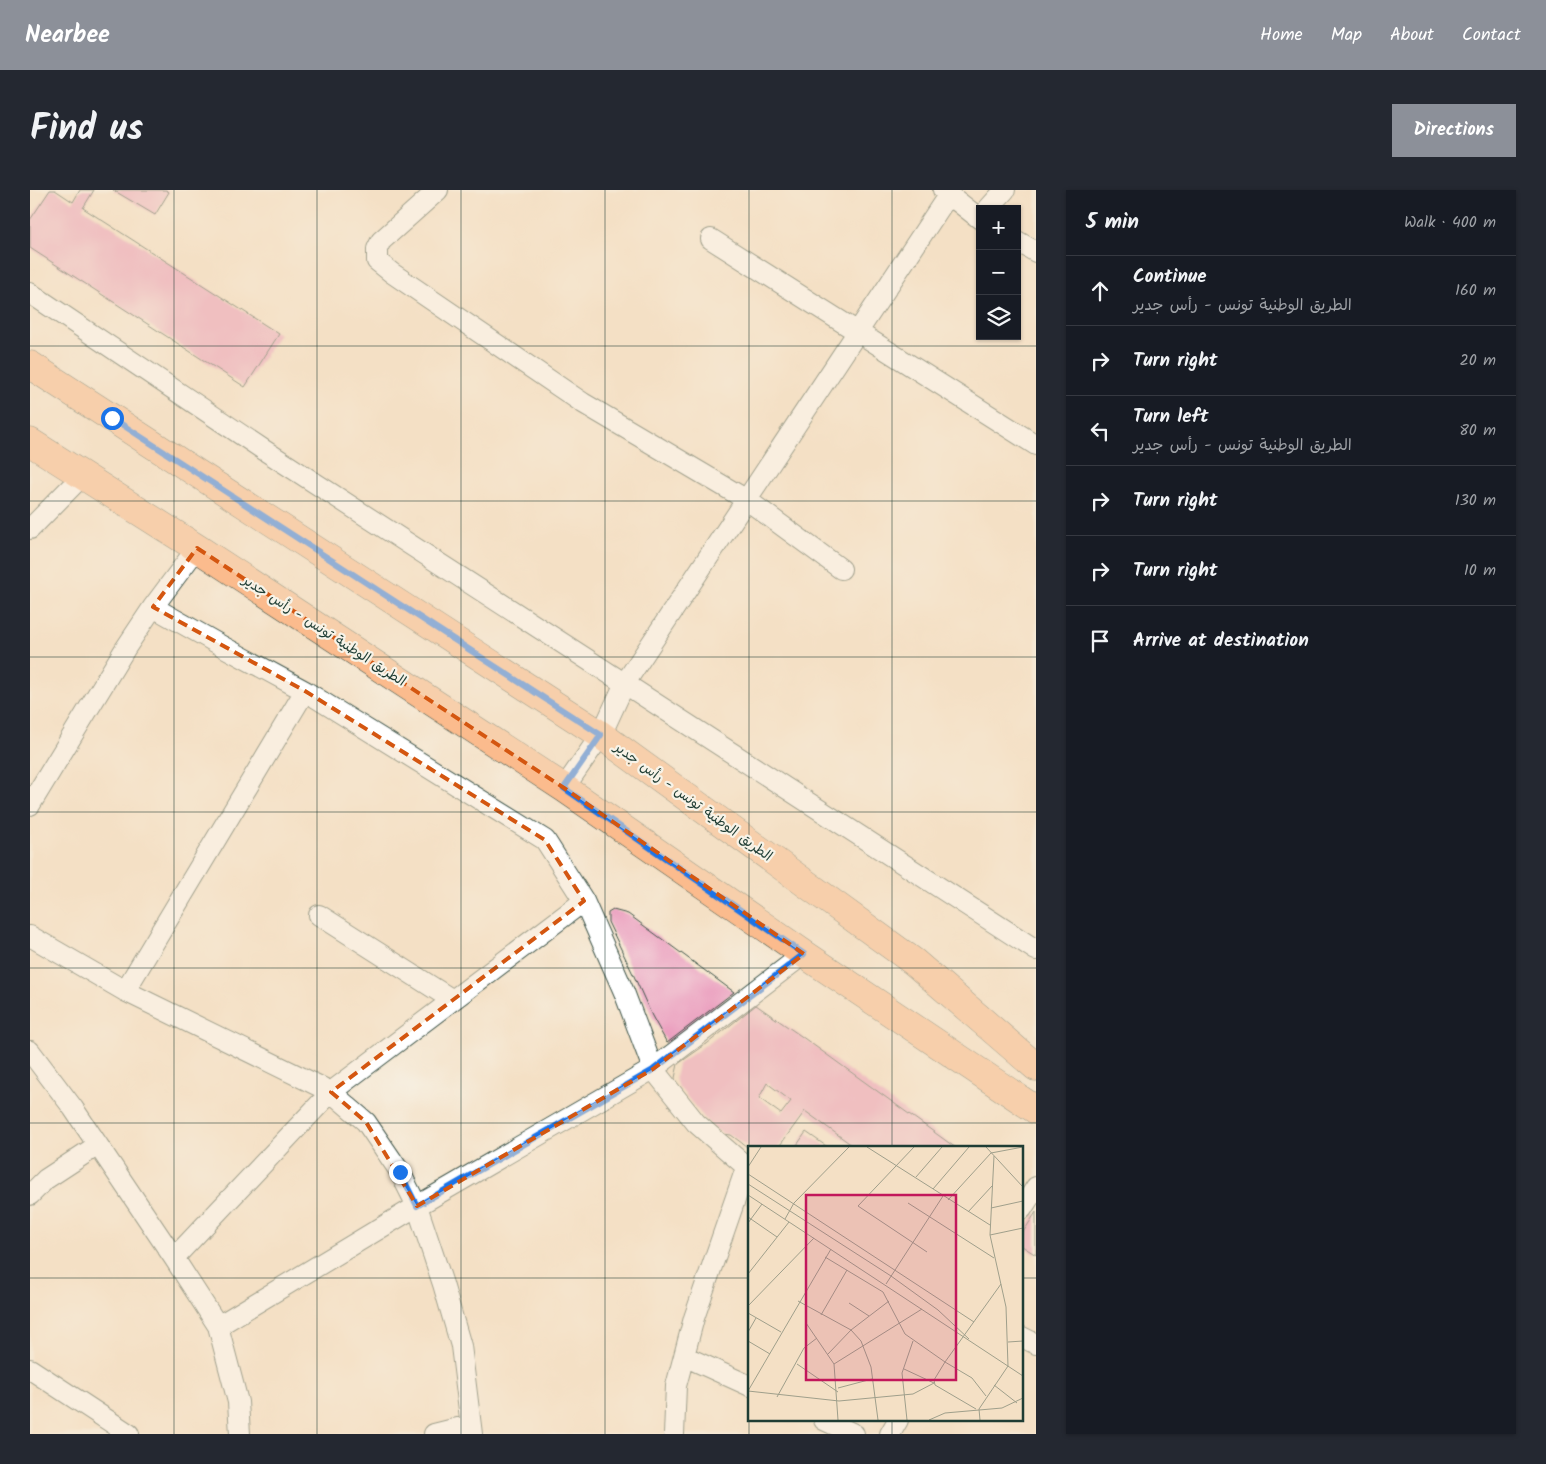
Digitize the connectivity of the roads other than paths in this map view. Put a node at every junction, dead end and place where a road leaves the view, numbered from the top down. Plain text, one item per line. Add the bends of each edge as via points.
1 (438, 190) edge
2 (1005, 190) edge
3 (946, 192) edge
4 (992, 205) edge
5 (976, 215) edge
6 (711, 239) dead end
7 (1021, 243) edge
8 (1036, 252) edge
9 (30, 293) edge
10 (857, 331) junction
11 (30, 365) edge
12 (30, 442) edge
13 (1036, 445) edge
14 (83, 475) junction
15 (747, 500) junction
16 (30, 529) edge
17 (197, 548) junction
18 (841, 569) dead end
19 (153, 607) junction
20 (625, 683) junction
21 (305, 691) junction
22 (601, 735) junction
23 (564, 788) junction
24 (30, 806) edge
25 (584, 900) junction
26 (319, 915) dead end
27 (30, 936) edge
28 (1036, 950) edge
29 (804, 954) junction
30 (125, 991) junction
31 (451, 999) junction
32 (30, 1051) edge
33 (1036, 1067) edge
34 (653, 1070) junction
35 (331, 1092) junction
36 (1036, 1110) edge
37 (98, 1145) junction
38 (748, 1169) edge
39 (1036, 1187) edge
40 (30, 1195) edge
41 (417, 1206) junction
42 (1024, 1206) edge
43 (174, 1258) junction
44 (218, 1326) junction
45 (1024, 1338) edge
46 (1036, 1344) edge
47 (684, 1356) junction
48 (30, 1369) edge
49 (748, 1385) edge
50 (828, 1422) edge
51 (897, 1422) edge
52 (471, 1429) edge
53 (128, 1434) edge
54 (240, 1434) edge
55 (434, 1434) edge
56 (674, 1434) edge
57 (854, 1434) edge
58 (890, 1434) edge

1 - 15 street via 381,241 377,261 584,403
2 - 4 street
3 - 5 street
3 - 10 street
6 - 10 street
7 - 8 street
9 - 20 street via 264,450
10 - 13 street
10 - 15 street
11 - 22 main road, الطريق الوطنية تونس - رأس جدير
12 - 14 main road, الطريق الوطنية تونس - رأس جدير
14 - 16 street
14 - 17 main road, الطريق الوطنية تونس - رأس جدير
15 - 18 street
15 - 20 street
17 - 19 street
17 - 23 main road, الطريق الوطنية تونس - رأس جدير
19 - 21 street
19 - 24 street
20 - 22 street
20 - 28 street
21 - 25 street via 545,840
21 - 30 street
22 - 23 street
22 - 33 main road, الطريق الوطنية تونس - رأس جدير via 914,962
23 - 29 main road, الطريق الوطنية تونس - رأس جدير
25 - 31 street
25 - 34 street
26 - 31 street
27 - 30 street
29 - 34 street
29 - 36 main road, الطريق الوطنية تونس - رأس جدير
30 - 35 street
31 - 35 street
32 - 37 street
34 - 38 street via 696,1123
34 - 41 street
35 - 41 street via 366,1122 400,1172
35 - 43 street
37 - 40 street via 46,1178
37 - 43 street
38 - 47 street via 694,1318
39 - 42 street
41 - 44 street
41 - 52 street via 461,1346
43 - 44 street
44 - 54 street via 238,1402
45 - 46 street
47 - 49 street
47 - 56 street via 676,1386
48 - 53 street
50 - 57 street
51 - 58 street
52 - 55 street

